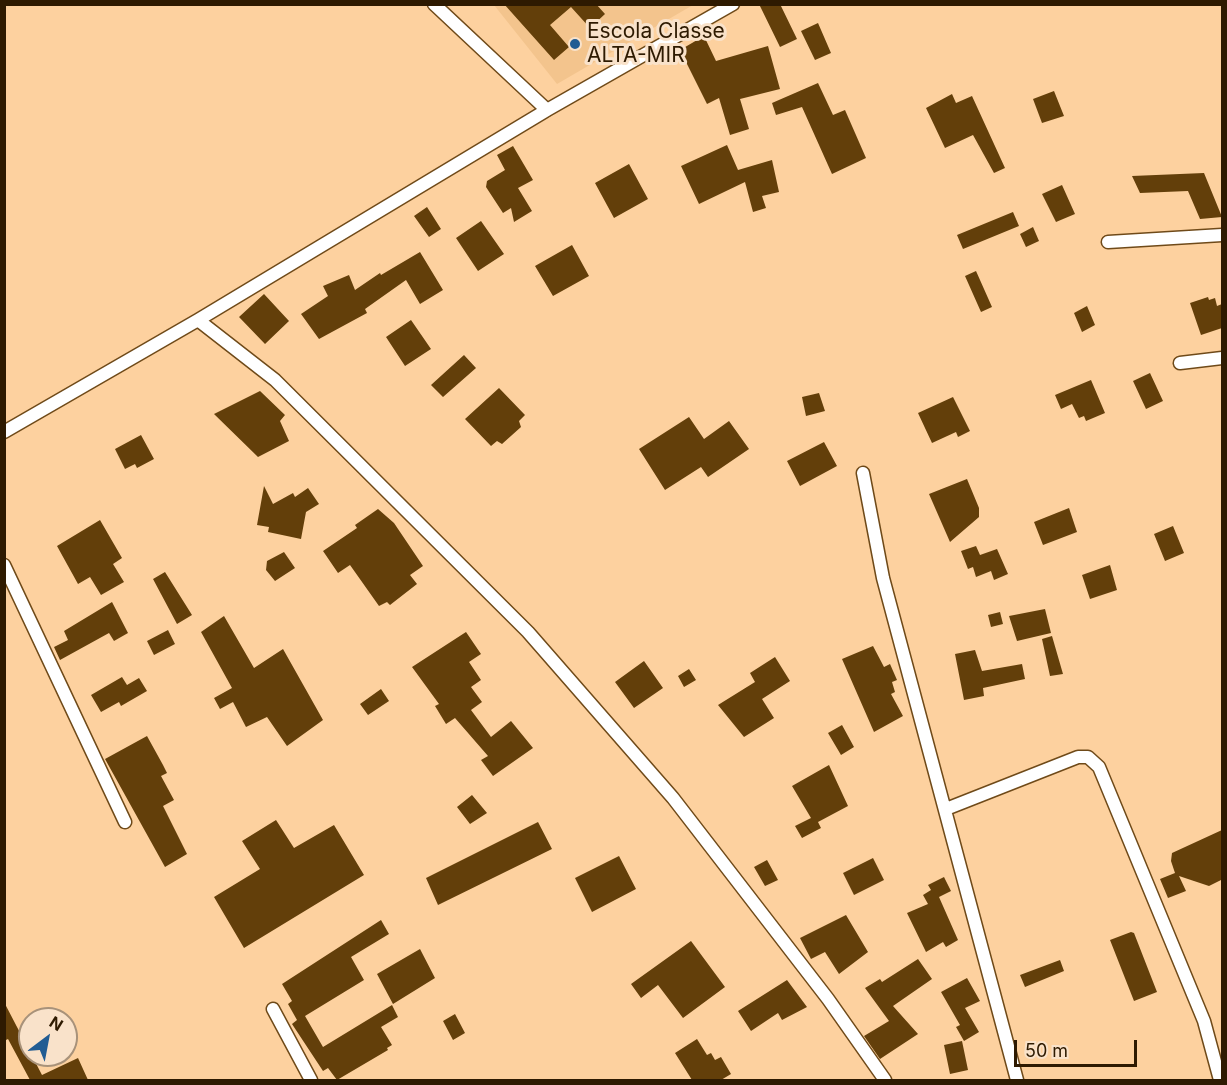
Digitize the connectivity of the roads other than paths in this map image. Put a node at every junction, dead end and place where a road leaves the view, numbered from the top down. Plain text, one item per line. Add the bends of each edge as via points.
1 (434, 4) edge
2 (733, 4) edge
3 (547, 110) junction
4 (1222, 235) edge
5 (1108, 242) dead end
6 (198, 320) junction
7 (1222, 358) edge
8 (1180, 363) dead end
9 (4, 432) edge
10 (863, 473) dead end
11 (4, 565) edge
12 (946, 809) junction
13 (125, 822) dead end
14 (273, 1009) dead end
15 (311, 1080) edge
16 (885, 1080) edge
17 (1017, 1080) edge
18 (1220, 1080) edge

1 - 3 street
2 - 3 street
3 - 6 street
4 - 5 street
6 - 9 street
6 - 16 street via 275,380 528,632 673,798 828,999
7 - 8 street
10 - 12 street via 883,578
11 - 13 street
12 - 17 street
12 - 18 street via 1078,757 1089,757 1099,767 1204,1021
14 - 15 street

